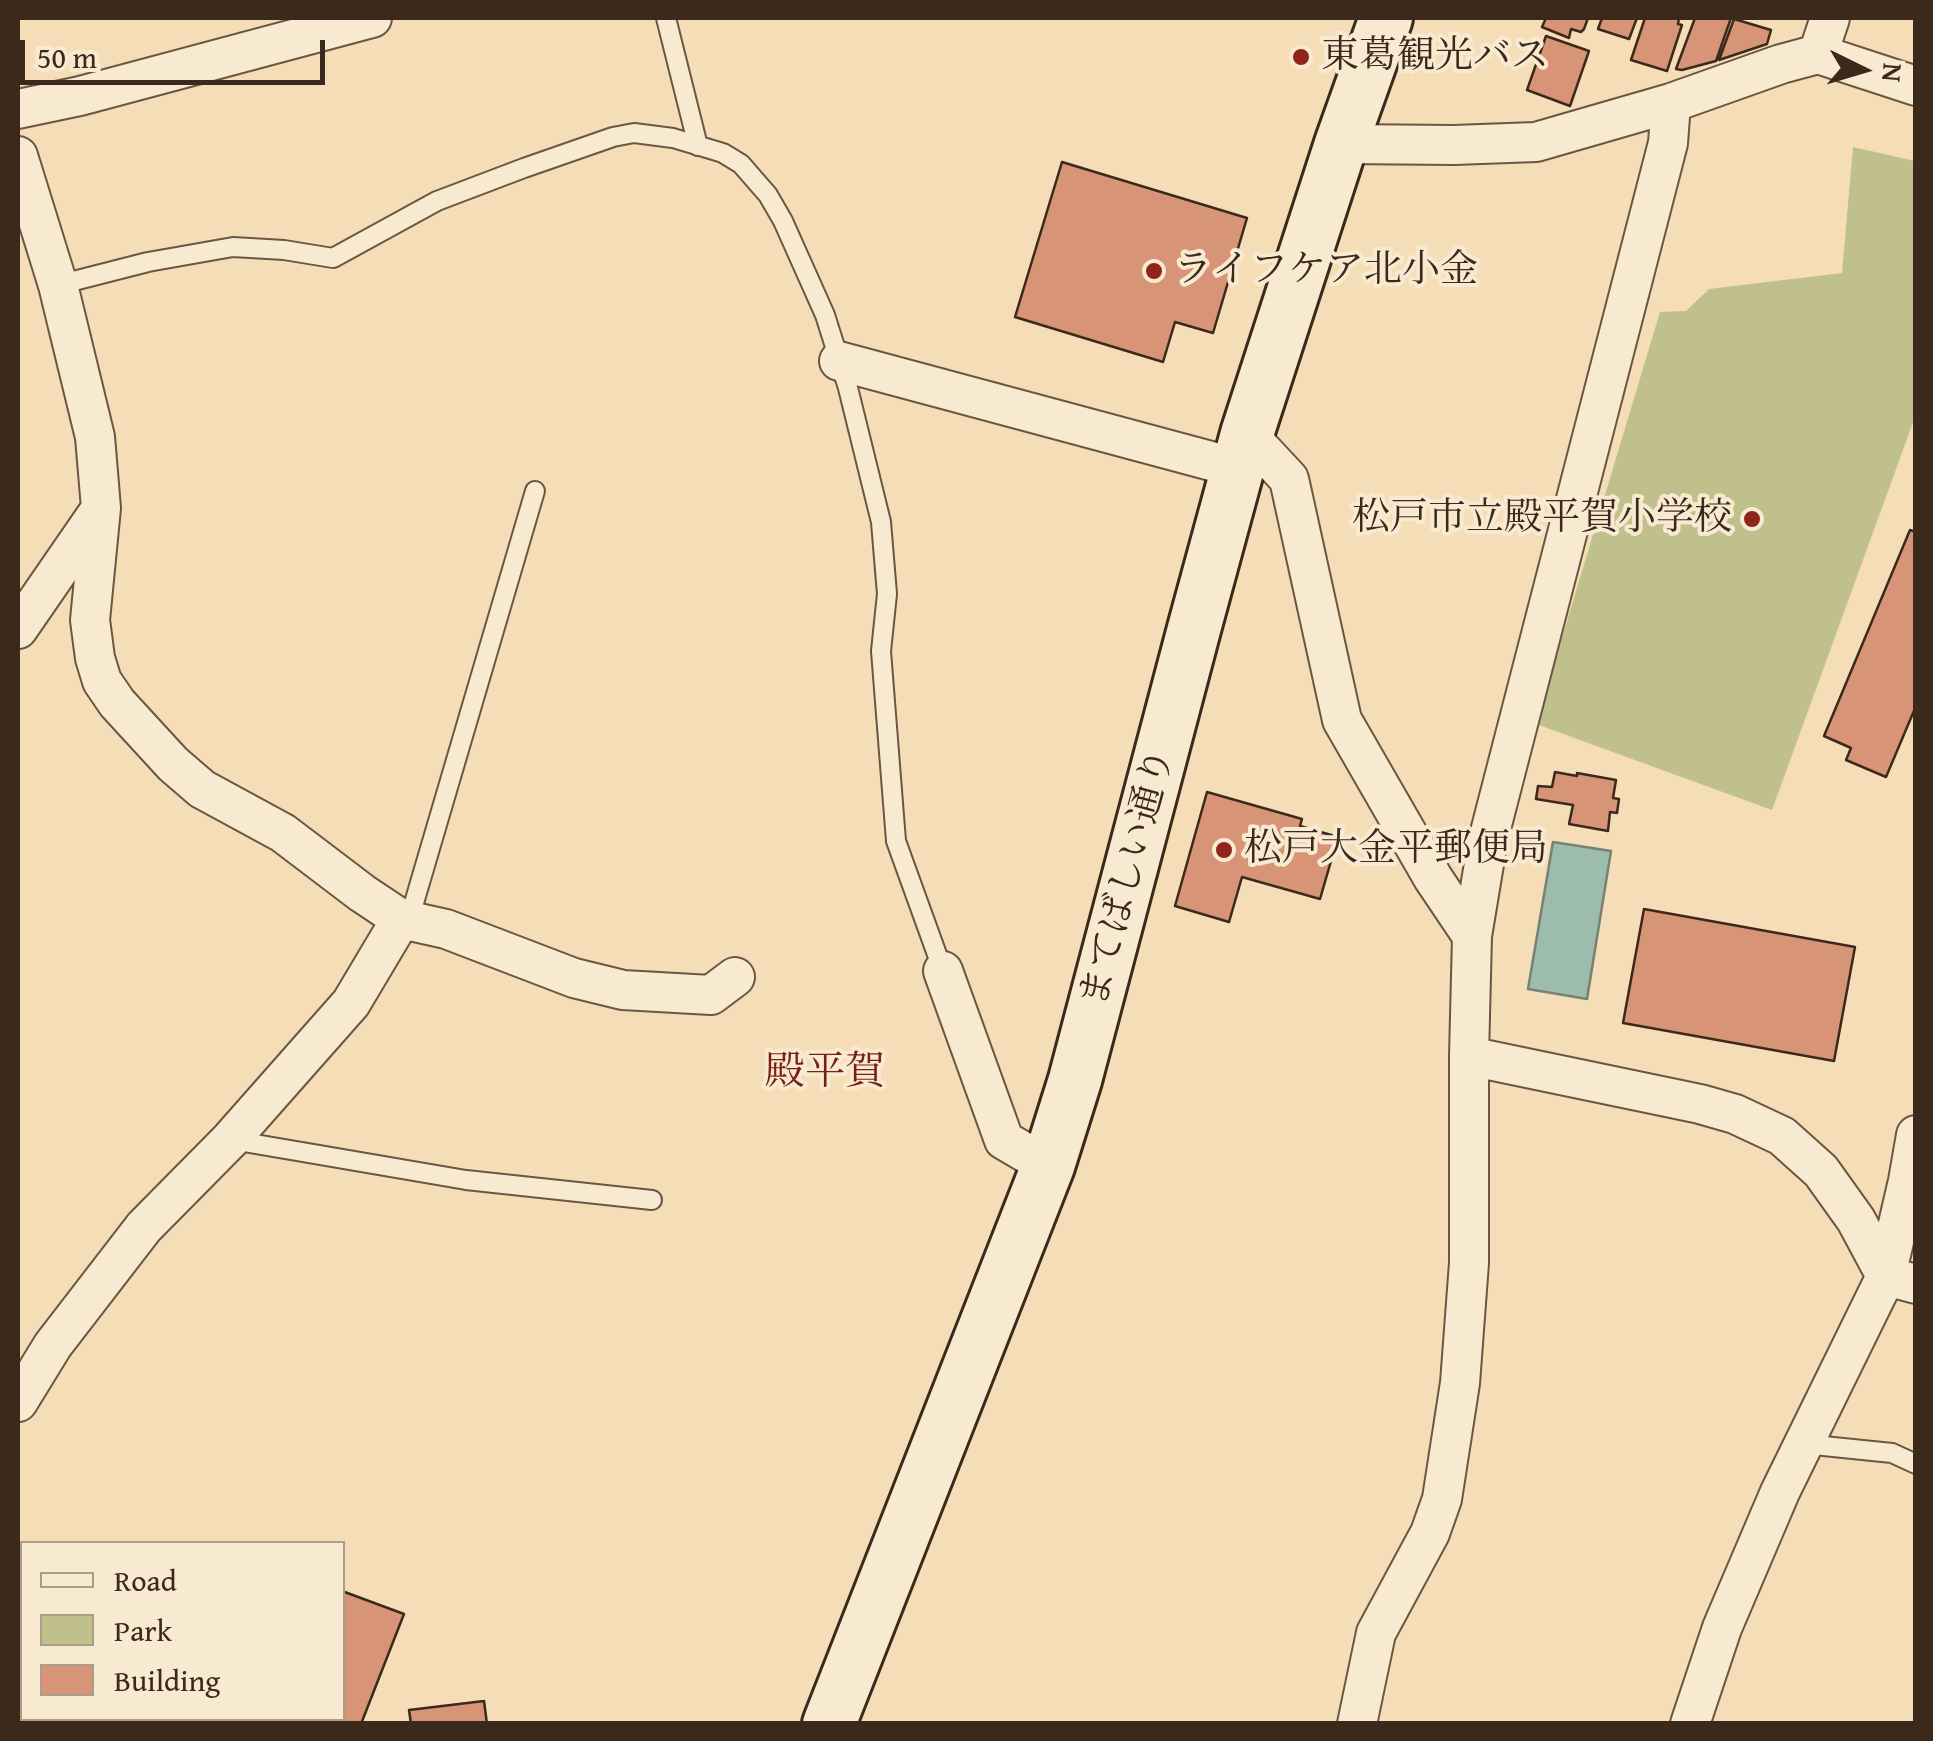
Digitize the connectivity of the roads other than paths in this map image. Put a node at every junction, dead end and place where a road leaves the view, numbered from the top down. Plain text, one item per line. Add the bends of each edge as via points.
1 (372, 18) edge
2 (666, 18) edge
3 (1386, 18) edge
4 (1830, 18) edge
5 (1818, 54) junction
6 (1916, 86) edge
7 (1671, 102) junction
8 (18, 109) edge
9 (1341, 144) junction
10 (698, 146) junction
11 (18, 156) edge
12 (58, 286) junction
13 (839, 362) junction
14 (1242, 451) junction
15 (535, 491) dead end
16 (101, 508) junction
17 (18, 629) edge
18 (405, 920) junction
19 (1472, 936) junction
20 (943, 970) joint
21 (735, 977) dead end
22 (1468, 1056) junction
23 (1916, 1135) edge
24 (230, 1140) junction
25 (1048, 1166) junction
26 (652, 1200) dead end
27 (1901, 1280) edge
28 (18, 1402) edge
29 (1804, 1444) junction
30 (1916, 1464) edge
31 (836, 1722) edge
32 (1357, 1724) edge
33 (1690, 1724) edge

1 - 8 street
2 - 10 lane
3 - 9 street, まてばしい通り
4 - 5 street
5 - 6 street
5 - 7 street
7 - 9 street via 1536,142
7 - 19 street via 1668,142 1488,840
9 - 14 street, まてばしい通り
10 - 12 lane via 634,133 613,138 436,201 333,258 232,246
10 - 13 lane via 741,164 768,194 825,315
11 - 12 street
12 - 16 street via 94,437
13 - 14 street
13 - 20 lane via 881,522 887,594 881,650 896,841
14 - 19 street via 1289,478 1342,720
14 - 25 street, まてばしい通り
15 - 18 lane
16 - 17 street
16 - 18 street via 90,620 102,681 118,703 202,789 283,833
18 - 21 street via 623,990 712,995
18 - 24 street via 352,1003
19 - 22 street
20 - 25 street via 1004,1140
22 - 27 street via 1700,1104 1782,1136 1820,1171
22 - 32 street via 1469,1263 1442,1499 1376,1633
23 - 27 street
24 - 26 lane via 466,1180
24 - 28 street via 144,1227
25 - 31 street, まてばしい通り
27 - 29 street
29 - 30 lane via 1892,1452
29 - 33 street via 1722,1628

